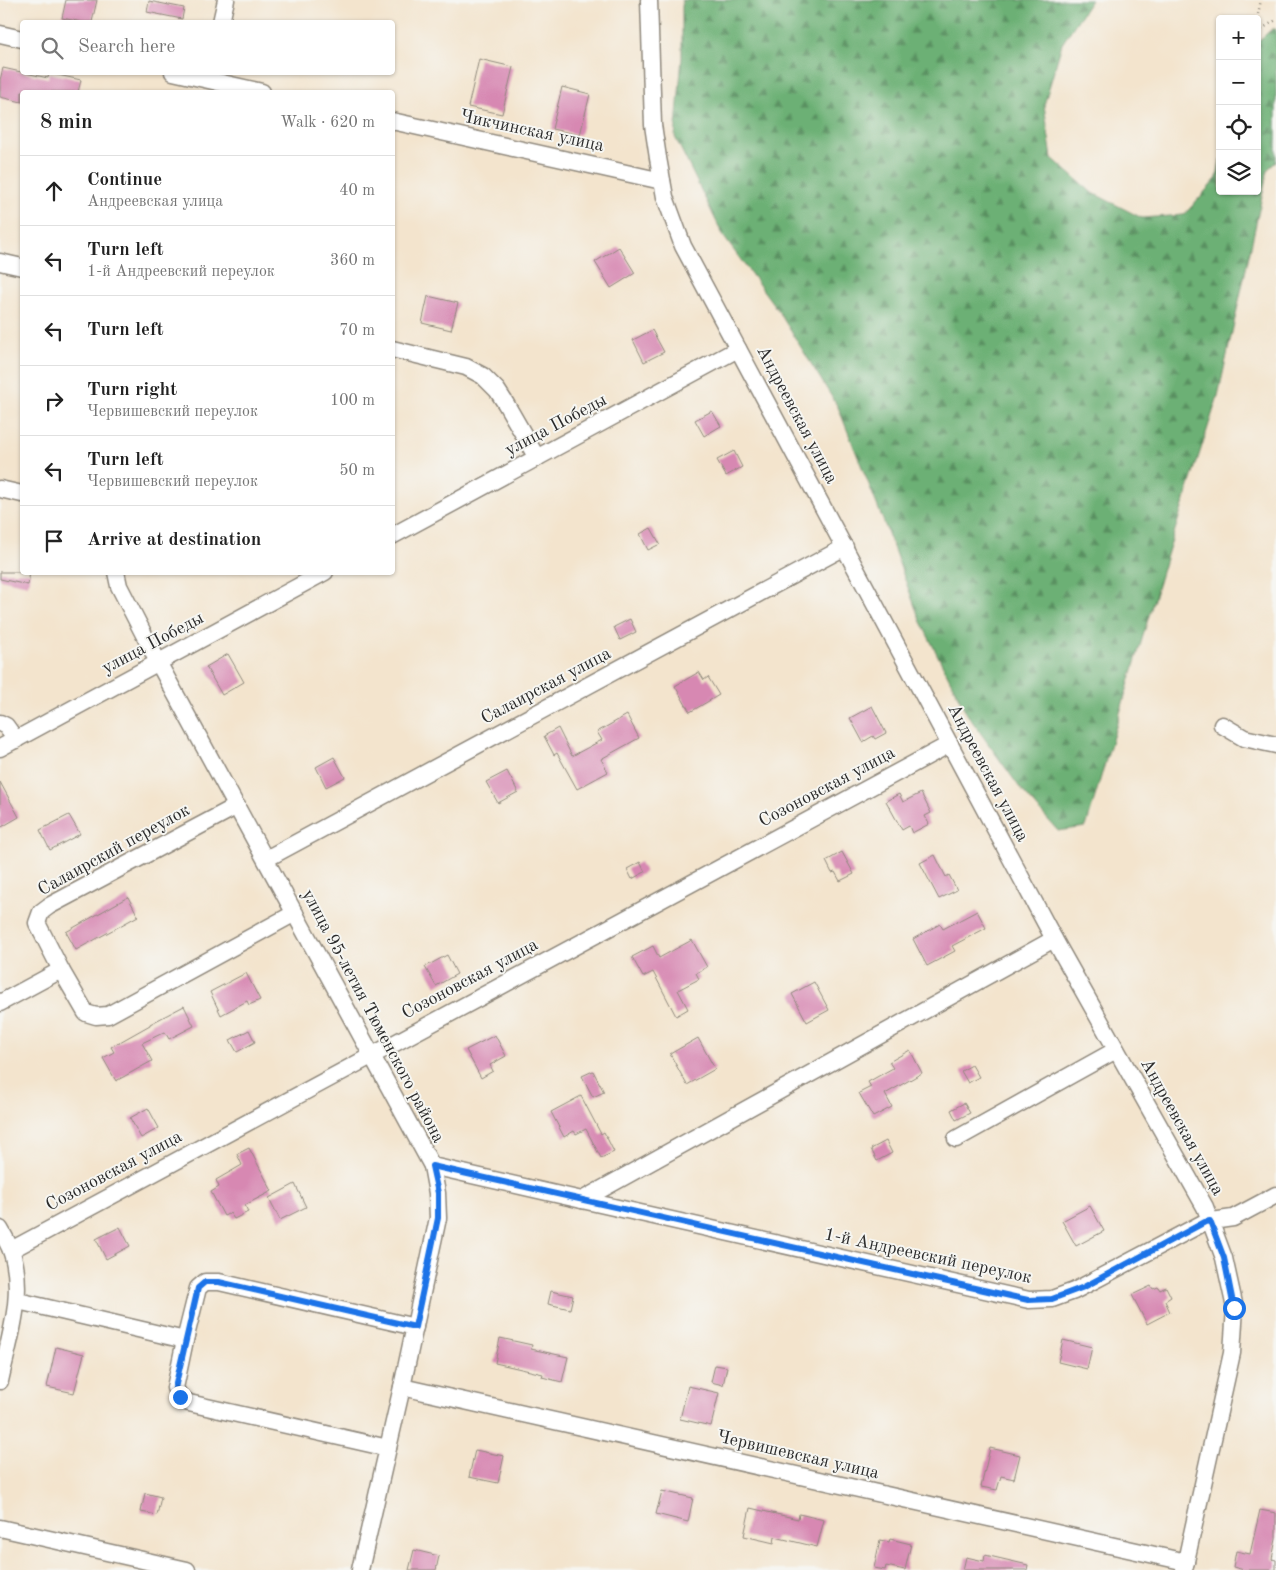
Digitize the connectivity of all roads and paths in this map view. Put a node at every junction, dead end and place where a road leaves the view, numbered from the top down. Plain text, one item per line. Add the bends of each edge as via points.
1 (226, 0) edge
2 (649, 0) edge
3 (1261, 0) edge
4 (1258, 15) edge
5 (221, 20) edge
6 (1276, 20) edge
7 (1261, 29) edge
8 (0, 34) edge
9 (20, 39) edge
10 (183, 75) edge
11 (207, 82) edge
12 (251, 90) edge
13 (395, 122) edge
14 (662, 181) junction
15 (0, 262) edge
16 (20, 267) edge
17 (738, 349) junction
18 (395, 351) edge
19 (537, 458) junction
20 (0, 489) edge
21 (20, 494) edge
22 (395, 534) edge
23 (845, 547) junction
24 (117, 575) edge
25 (319, 575) edge
26 (158, 662) junction
27 (0, 723) edge
28 (1222, 726) dead end
29 (16, 740) junction
30 (950, 744) junction
31 (1276, 745) edge
32 (0, 748) edge
33 (236, 806) junction
34 (266, 859) junction
35 (295, 913) junction
36 (1054, 939) junction
37 (61, 970) junction
38 (0, 1003) edge
39 (1116, 1050) junction
40 (372, 1054) junction
41 (956, 1139) dead end
42 (432, 1166) junction
43 (1276, 1195) edge
44 (582, 1200) junction
45 (1210, 1221) junction
46 (0, 1229) edge
47 (11, 1250) junction
48 (18, 1301) junction
49 (415, 1327) junction
50 (185, 1340) junction
51 (0, 1381) edge
52 (402, 1387) junction
53 (388, 1448) junction
54 (0, 1528) edge
55 (1185, 1566) edge
56 (186, 1570) edge
57 (360, 1570) edge

1 - 5 street
2 - 14 street, Андреевская улица via 653,125
3 - 4 path
6 - 7 path
8 - 9 street
10 - 11 street
11 - 12 street
13 - 14 street, Чикчинская улица
14 - 17 street, Андреевская улица via 683,246
15 - 16 street
17 - 19 street, улица Победы
17 - 23 street, Андреевская улица
18 - 19 street via 466,367 483,376 497,390
19 - 22 street, улица Победы
20 - 21 street
23 - 30 street, Андреевская улица
23 - 34 street, Салаирская улица
24 - 26 street, улица 95-летия Тюменского района via 119,586
25 - 26 street, улица Победы
26 - 29 street, улица Победы
26 - 33 street, улица 95-летия Тюменского района
27 - 29 street
28 - 31 street via 1244,738
29 - 32 street, улица Победы
30 - 36 street, Андреевская улица
30 - 40 street, Созоновская улица
33 - 34 street, улица 95-летия Тюменского района
33 - 37 street, Салаирский переулок via 42,912 37,923
34 - 35 street, улица 95-летия Тюменского района
35 - 37 street, Салаирский переулок via 108,1015 86,1013
35 - 40 street, улица 95-летия Тюменского района
36 - 39 street, Андреевская улица
36 - 44 street
37 - 38 street
39 - 41 street
39 - 45 street, Андреевская улица
40 - 42 street, улица 95-летия Тюменского района
40 - 47 street, Созоновская улица
42 - 44 street, 1-й Андреевский переулок
42 - 49 street, улица 95-летия Тюменского района via 438,1193 438,1218
43 - 45 street, 1-й Андреевский переулок via 1234,1218
44 - 45 street, 1-й Андреевский переулок via 1028,1300 1052,1299 1084,1287
45 - 55 street, Андреевская улица via 1224,1258 1234,1308 1232,1353
46 - 47 street
47 - 48 street
48 - 50 street
48 - 51 street
49 - 50 street via 219,1282 205,1282 198,1288
49 - 52 street, улица 95-летия Тюменского района
50 - 53 street via 175,1388 189,1403
52 - 53 street, улица 95-летия Тюменского района
52 - 55 street, Червишевская улица
53 - 57 street, улица 95-летия Тюменского района
54 - 56 street

